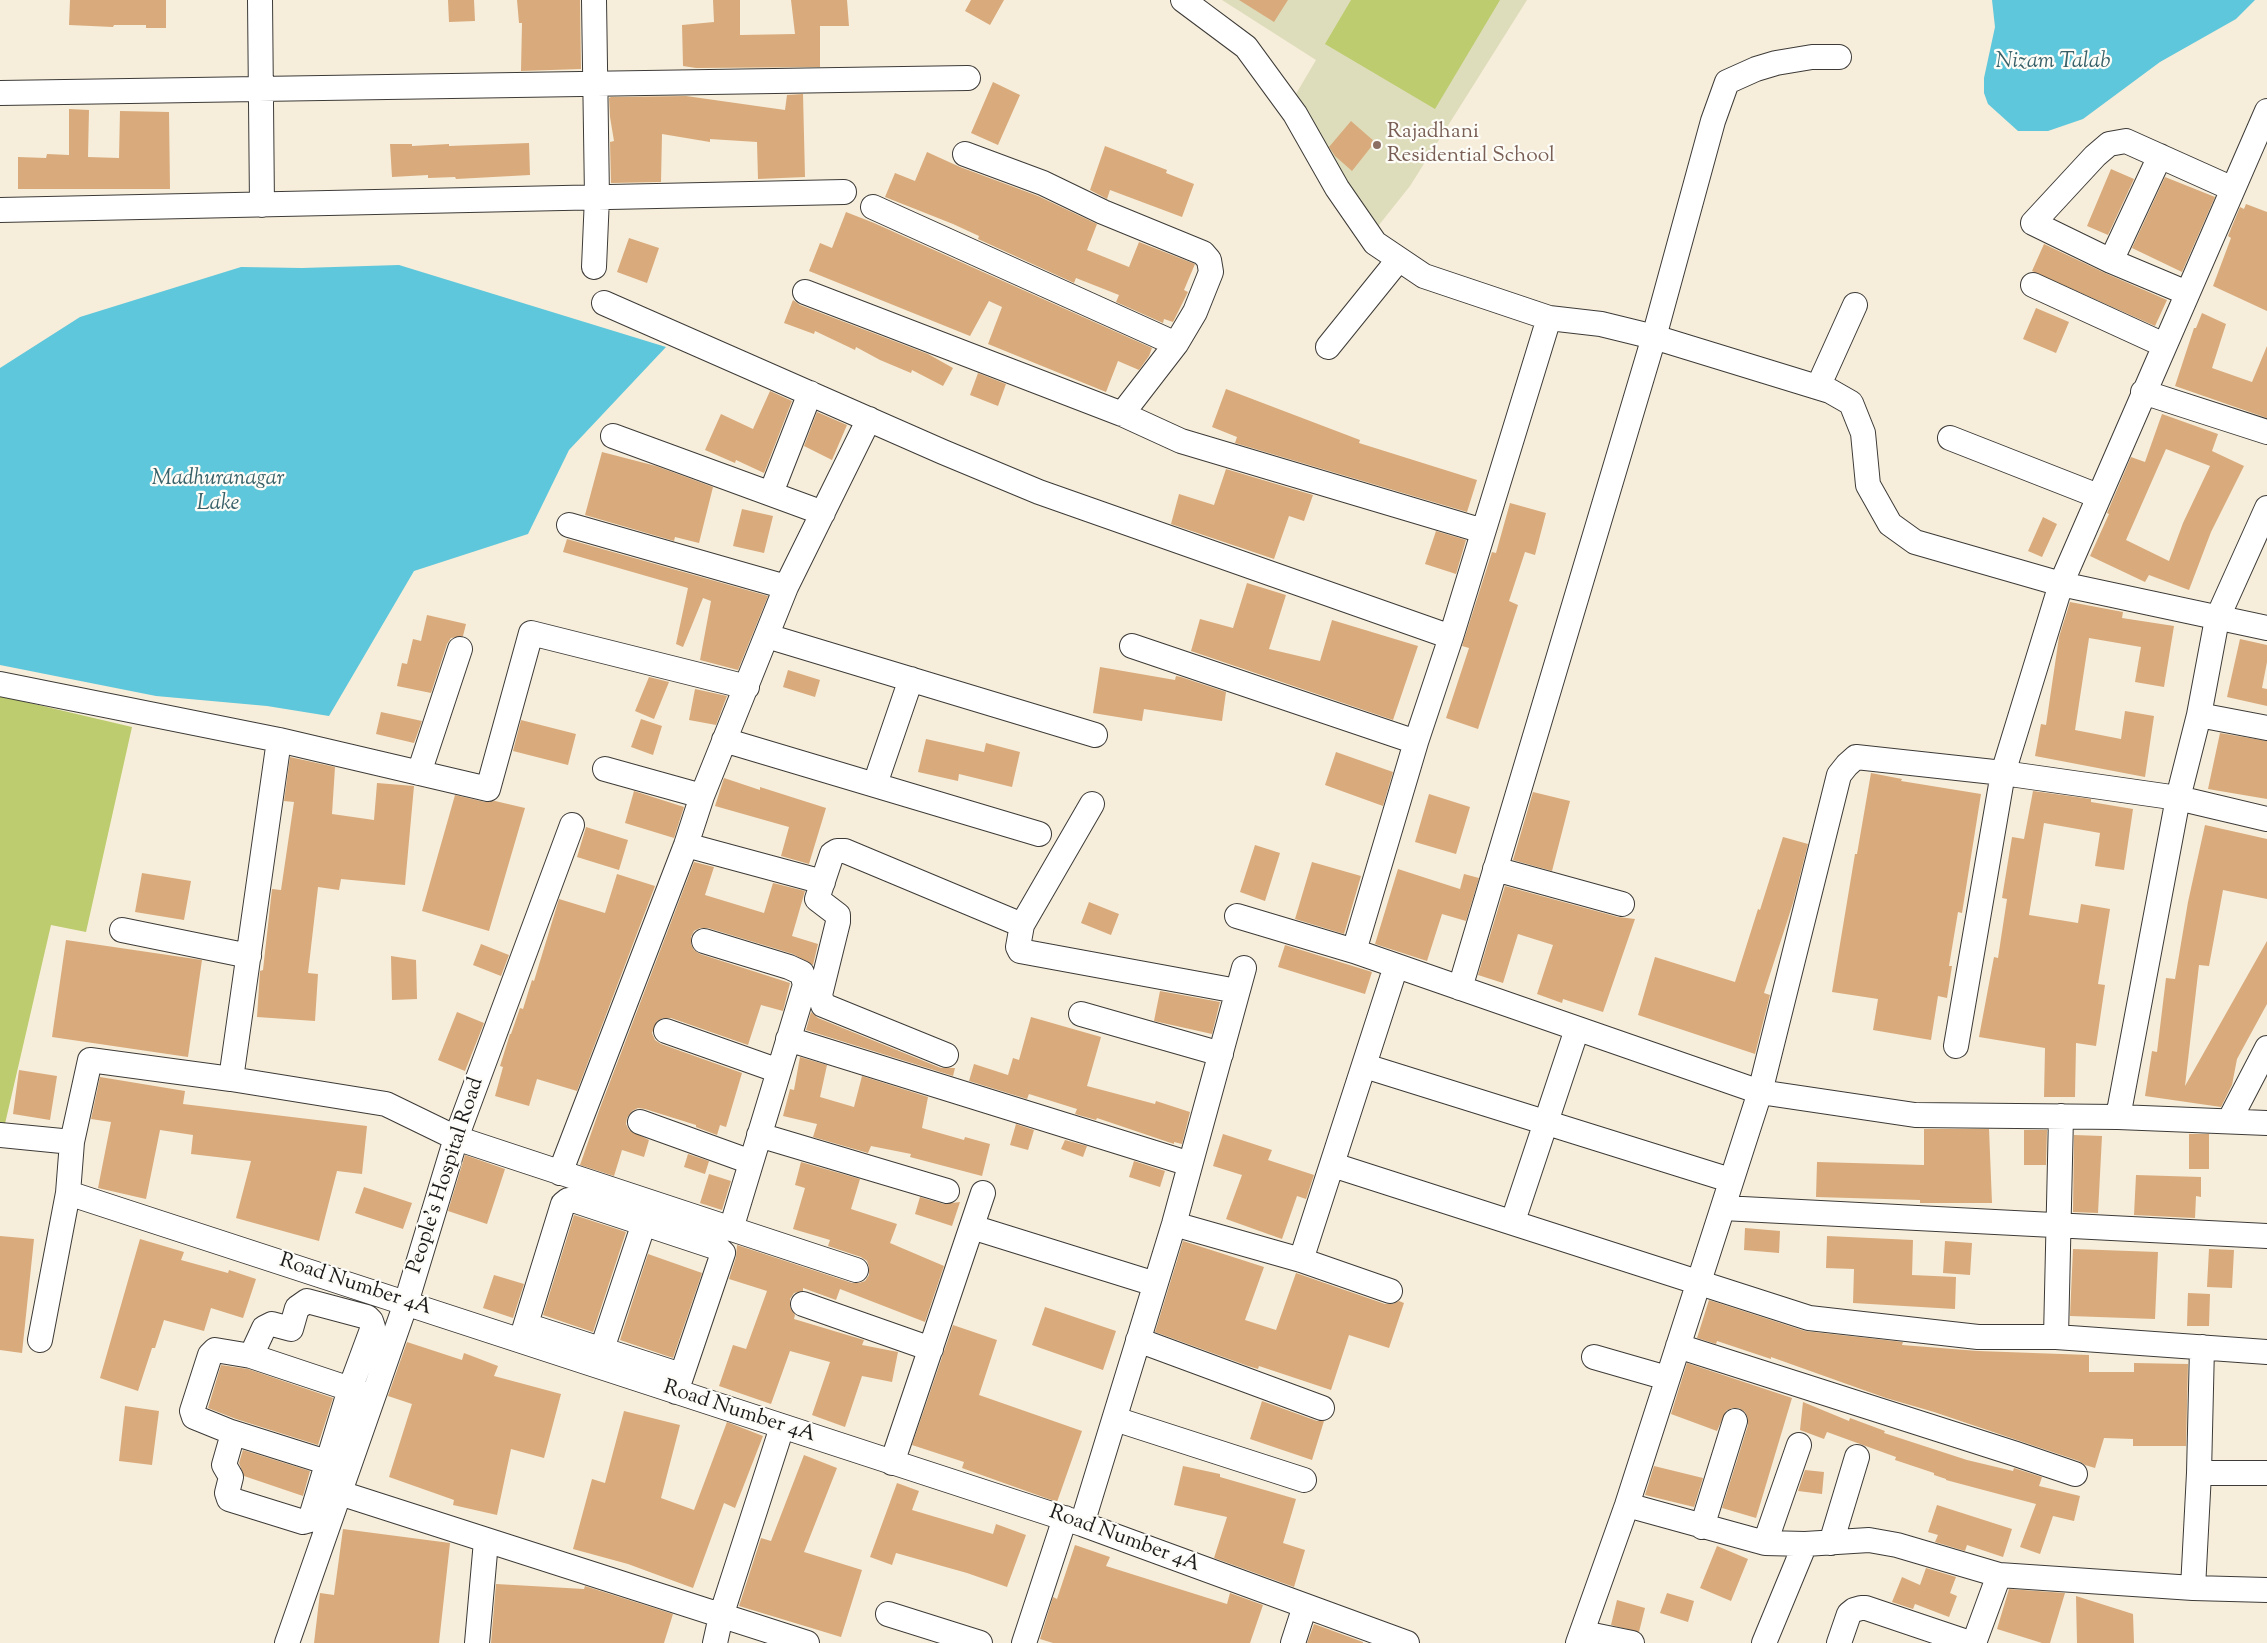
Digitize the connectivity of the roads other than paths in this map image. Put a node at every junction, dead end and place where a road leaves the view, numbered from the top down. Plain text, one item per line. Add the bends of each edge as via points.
1 (260, 0) edge
2 (594, 0) edge
3 (1183, 0) edge
4 (1839, 57) dead end
5 (968, 78) dead end
6 (595, 84) junction
7 (262, 90) junction
8 (0, 93) edge
9 (2267, 111) edge
10 (965, 154) dead end
11 (2160, 156) junction
12 (2233, 189) junction
13 (844, 192) dead end
14 (596, 197) junction
15 (262, 205) junction
16 (873, 206) dead end
17 (0, 210) edge
18 (1399, 259) junction
19 (2111, 262) junction
20 (594, 267) dead end
21 (2033, 285) dead end
22 (805, 292) dead end
23 (2187, 293) junction
24 (604, 303) dead end
25 (1855, 305) dead end
26 (1549, 318) junction
27 (1654, 337) junction
28 (1176, 344) junction
29 (2164, 345) junction
30 (1328, 347) dead end
31 (1818, 387) junction
32 (2143, 392) junction
33 (810, 393) junction
34 (1122, 414) junction
35 (869, 419) junction
36 (2267, 432) edge
37 (613, 436) dead end
38 (1950, 438) dead end
39 (771, 494) junction
40 (2098, 496) junction
41 (2267, 508) edge
42 (823, 513) junction
43 (569, 526) dead end
44 (1483, 531) junction
45 (2061, 584) junction
46 (786, 587) junction
47 (2217, 619) junction
48 (2267, 628) edge
49 (767, 636) junction
50 (1451, 637) junction
51 (1132, 646) dead end
52 (460, 649) dead end
53 (911, 679) junction
54 (0, 684) edge
55 (747, 687) junction
56 (2199, 715) junction
57 (2267, 728) edge
58 (1095, 735) dead end
59 (279, 740) junction
60 (724, 740) junction
61 (1416, 742) junction
62 (605, 769) dead end
63 (419, 773) junction
64 (2003, 773) junction
65 (875, 784) junction
66 (702, 796) junction
67 (2178, 798) junction
68 (1092, 804) dead end
69 (2267, 819) edge
70 (572, 824) dead end
71 (1039, 834) dead end
72 (686, 845) junction
73 (1495, 870) junction
74 (822, 882) junction
75 (1622, 904) dead end
76 (1237, 916) dead end
77 (1022, 925) junction
78 (122, 930) dead end
79 (704, 942) dead end
80 (1354, 951) junction
81 (249, 956) junction
82 (1396, 966) junction
83 (1244, 968) dead end
84 (1460, 988) junction
85 (1237, 991) junction
86 (1081, 1014) dead end
87 (1577, 1029) junction
88 (666, 1031) dead end
89 (788, 1039) junction
90 (1956, 1046) dead end
91 (2267, 1048) edge
92 (1221, 1054) junction
93 (946, 1055) dead end
94 (1365, 1066) junction
95 (779, 1071) junction
96 (230, 1079) junction
97 (1760, 1092) junction
98 (2061, 1116) junction
99 (2118, 1117) junction
100 (2229, 1121) junction
101 (640, 1122) dead end
102 (1547, 1122) junction
103 (2267, 1123) edge
104 (0, 1135) edge
105 (760, 1135) junction
106 (456, 1138) junction
107 (72, 1142) junction
108 (751, 1162) junction
109 (1190, 1164) junction
110 (1333, 1165) junction
111 (560, 1173) junction
112 (1730, 1180) junction
113 (947, 1191) dead end
114 (68, 1193) junction
115 (983, 1193) dead end
116 (1723, 1208) junction
117 (1512, 1221) junction
118 (644, 1224) junction
119 (1174, 1224) junction
120 (2058, 1226) junction
121 (972, 1228) junction
122 (731, 1229) junction
123 (2267, 1236) edge
124 (1301, 1260) junction
125 (856, 1270) dead end
126 (1700, 1282) junction
127 (1155, 1284) junction
128 (1390, 1291) dead end
129 (406, 1302) junction
130 (803, 1304) dead end
131 (523, 1333) junction
132 (2056, 1337) junction
133 (40, 1340) dead end
134 (1138, 1340) junction
135 (1678, 1346) junction
136 (2202, 1347) junction
137 (930, 1349) junction
138 (2267, 1352) edge
139 (251, 1356) junction
140 (1594, 1356) dead end
141 (599, 1357) junction
142 (1667, 1378) junction
143 (678, 1384) junction
144 (350, 1389) junction
145 (373, 1396) junction
146 (1322, 1408) dead end
147 (1114, 1419) junction
148 (1735, 1421) dead end
149 (782, 1427) junction
150 (230, 1432) junction
151 (1799, 1445) dead end
152 (1856, 1457) dead end
153 (892, 1463) junction
154 (338, 1465) junction
155 (2199, 1473) junction
156 (2267, 1473) edge
157 (2075, 1474) dead end
158 (1304, 1480) dead end
159 (340, 1493) junction
160 (1627, 1505) junction
161 (1073, 1521) junction
162 (1702, 1526) junction
163 (486, 1541) junction
164 (1765, 1543) junction
165 (1831, 1543) junction
166 (1804, 1544) junction
167 (1998, 1575) junction
168 (2194, 1588) junction
169 (2267, 1590) edge
170 (1305, 1606) junction
171 (888, 1614) dead end
172 (721, 1616) junction
173 (1914, 1634) edge
174 (1581, 1638) edge
175 (1394, 1641) edge
176 (287, 1643) edge
177 (477, 1643) edge
178 (715, 1643) edge
179 (807, 1643) edge
180 (980, 1643) edge
181 (1024, 1643) edge
182 (1293, 1643) edge
183 (1632, 1643) edge
184 (1764, 1643) edge
185 (1839, 1643) edge
186 (1970, 1643) edge
187 (1974, 1643) edge

1 - 7 street
2 - 6 street
3 - 18 street via 1246,47 1295,114 1337,188 1375,242
4 - 27 street via 1812,57 1776,63 1727,82 1713,121
5 - 6 street
6 - 7 street
6 - 14 street
7 - 8 street
7 - 15 street
9 - 12 street
10 - 28 street via 1043,183 1103,212 1203,253 1209,260 1210,272 1195,312
11 - 12 street
11 - 19 street
11 - 19 street via 2126,141 2109,144 2033,223
12 - 23 street
13 - 14 street
14 - 15 street
14 - 20 street
15 - 17 street
16 - 28 street
18 - 26 street via 1424,276
18 - 30 street
19 - 23 street
21 - 29 street
22 - 34 street
23 - 29 street
24 - 33 street
25 - 31 street
26 - 27 street via 1601,324
26 - 44 street
27 - 31 street
27 - 73 street
28 - 34 street
29 - 32 street
31 - 45 street via 1830,390 1851,403 1863,433 1868,485 1890,524 1915,542
32 - 36 street
32 - 40 street
33 - 35 street
33 - 39 street
34 - 44 street via 1181,441
35 - 42 street
35 - 50 street via 1040,492
37 - 39 street
38 - 40 street
39 - 42 street
40 - 45 street
41 - 47 street
42 - 46 street
43 - 46 street
44 - 50 street
45 - 47 street
45 - 64 street
46 - 49 street
47 - 48 street
47 - 56 street
49 - 53 street
49 - 55 street
50 - 61 street
51 - 61 street
52 - 63 street
53 - 58 street
53 - 65 street
54 - 59 street
55 - 60 street
55 - 63 street via 531,633 488,790
56 - 57 street
56 - 67 street
59 - 63 street
59 - 81 street
60 - 65 street
60 - 66 street
61 - 80 street
62 - 66 street
64 - 67 street
64 - 90 street
64 - 97 street via 1856,757 1846,765 1839,776
65 - 71 street
66 - 72 street
67 - 69 street
67 - 99 street
68 - 77 street
70 - 106 street, People's Hospital Road
72 - 74 street
72 - 111 street
73 - 75 street
73 - 84 street
74 - 77 street via 832,854 845,852
74 - 93 street via 817,899 838,915 820,996 823,1005
76 - 80 street
77 - 85 street via 1020,951
78 - 81 street
79 - 89 street via 802,973 805,985
80 - 82 street
81 - 96 street
82 - 84 street
82 - 94 street
83 - 85 street
84 - 87 street
85 - 92 street
86 - 92 street
87 - 97 street
87 - 102 street
88 - 95 street
89 - 95 street
89 - 109 street
91 - 100 street
92 - 109 street
94 - 102 street
94 - 110 street
95 - 105 street
96 - 106 street via 386,1104
96 - 107 street via 90,1060
97 - 98 street via 1915,1115
97 - 112 street
98 - 99 street
98 - 120 street
99 - 100 street
100 - 103 street
101 - 108 street
102 - 112 street
102 - 117 street
104 - 107 street
105 - 108 street
105 - 113 street
106 - 111 street
106 - 129 street, People's Hospital Road
107 - 114 street
108 - 122 street
109 - 119 street
110 - 117 street
110 - 124 street
111 - 122 street
112 - 116 street
114 - 129 street, Road Number 4A
114 - 133 street
115 - 121 street
116 - 120 street
116 - 126 street
117 - 126 street
118 - 131 street via 576,1201 568,1200 563,1204
118 - 141 street
118 - 143 street via 718,1248 723,1253
119 - 124 street
119 - 127 street
120 - 123 street
120 - 132 street
121 - 127 street
121 - 137 street
122 - 125 street
124 - 128 street
126 - 132 street via 1809,1318 1978,1337
126 - 135 street
127 - 134 street
129 - 131 street, Road Number 4A
129 - 145 street, People's Hospital Road
130 - 137 street
131 - 141 street, Road Number 4A
132 - 136 street
134 - 146 street
134 - 147 street
135 - 142 street
135 - 157 street
136 - 138 street
136 - 155 street
137 - 153 street
139 - 144 street
139 - 144 street via 264,1328 272,1324 291,1329 298,1308 307,1301 367,1318 372,1320 373,1327
139 - 150 street via 215,1350 210,1355 192,1411 194,1417
140 - 142 street
141 - 143 street, Road Number 4A
142 - 160 street
143 - 149 street, Road Number 4A
144 - 145 street
144 - 154 street
145 - 154 street, People's Hospital Road
147 - 158 street
147 - 161 street
148 - 162 street
149 - 153 street, Road Number 4A
149 - 172 street
150 - 154 street
150 - 154 street via 232,1437 224,1465 232,1477 227,1493 229,1499 307,1522
151 - 164 street
152 - 165 street
153 - 161 street, Road Number 4A
154 - 159 street, People's Hospital Road
155 - 156 street
155 - 168 street
159 - 163 street
159 - 176 street, People's Hospital Road
160 - 162 street
160 - 174 street
161 - 170 street, Road Number 4A
161 - 181 street
162 - 164 street
163 - 172 street
163 - 177 street
164 - 166 street
165 - 166 street
165 - 167 street via 1870,1540 1897,1544
166 - 184 street
167 - 168 street
167 - 187 street
168 - 169 street
170 - 175 street, Road Number 4A
170 - 182 street
171 - 180 street
172 - 178 street
172 - 179 street
173 - 185 street via 1866,1608 1849,1614
173 - 186 street
174 - 183 street

